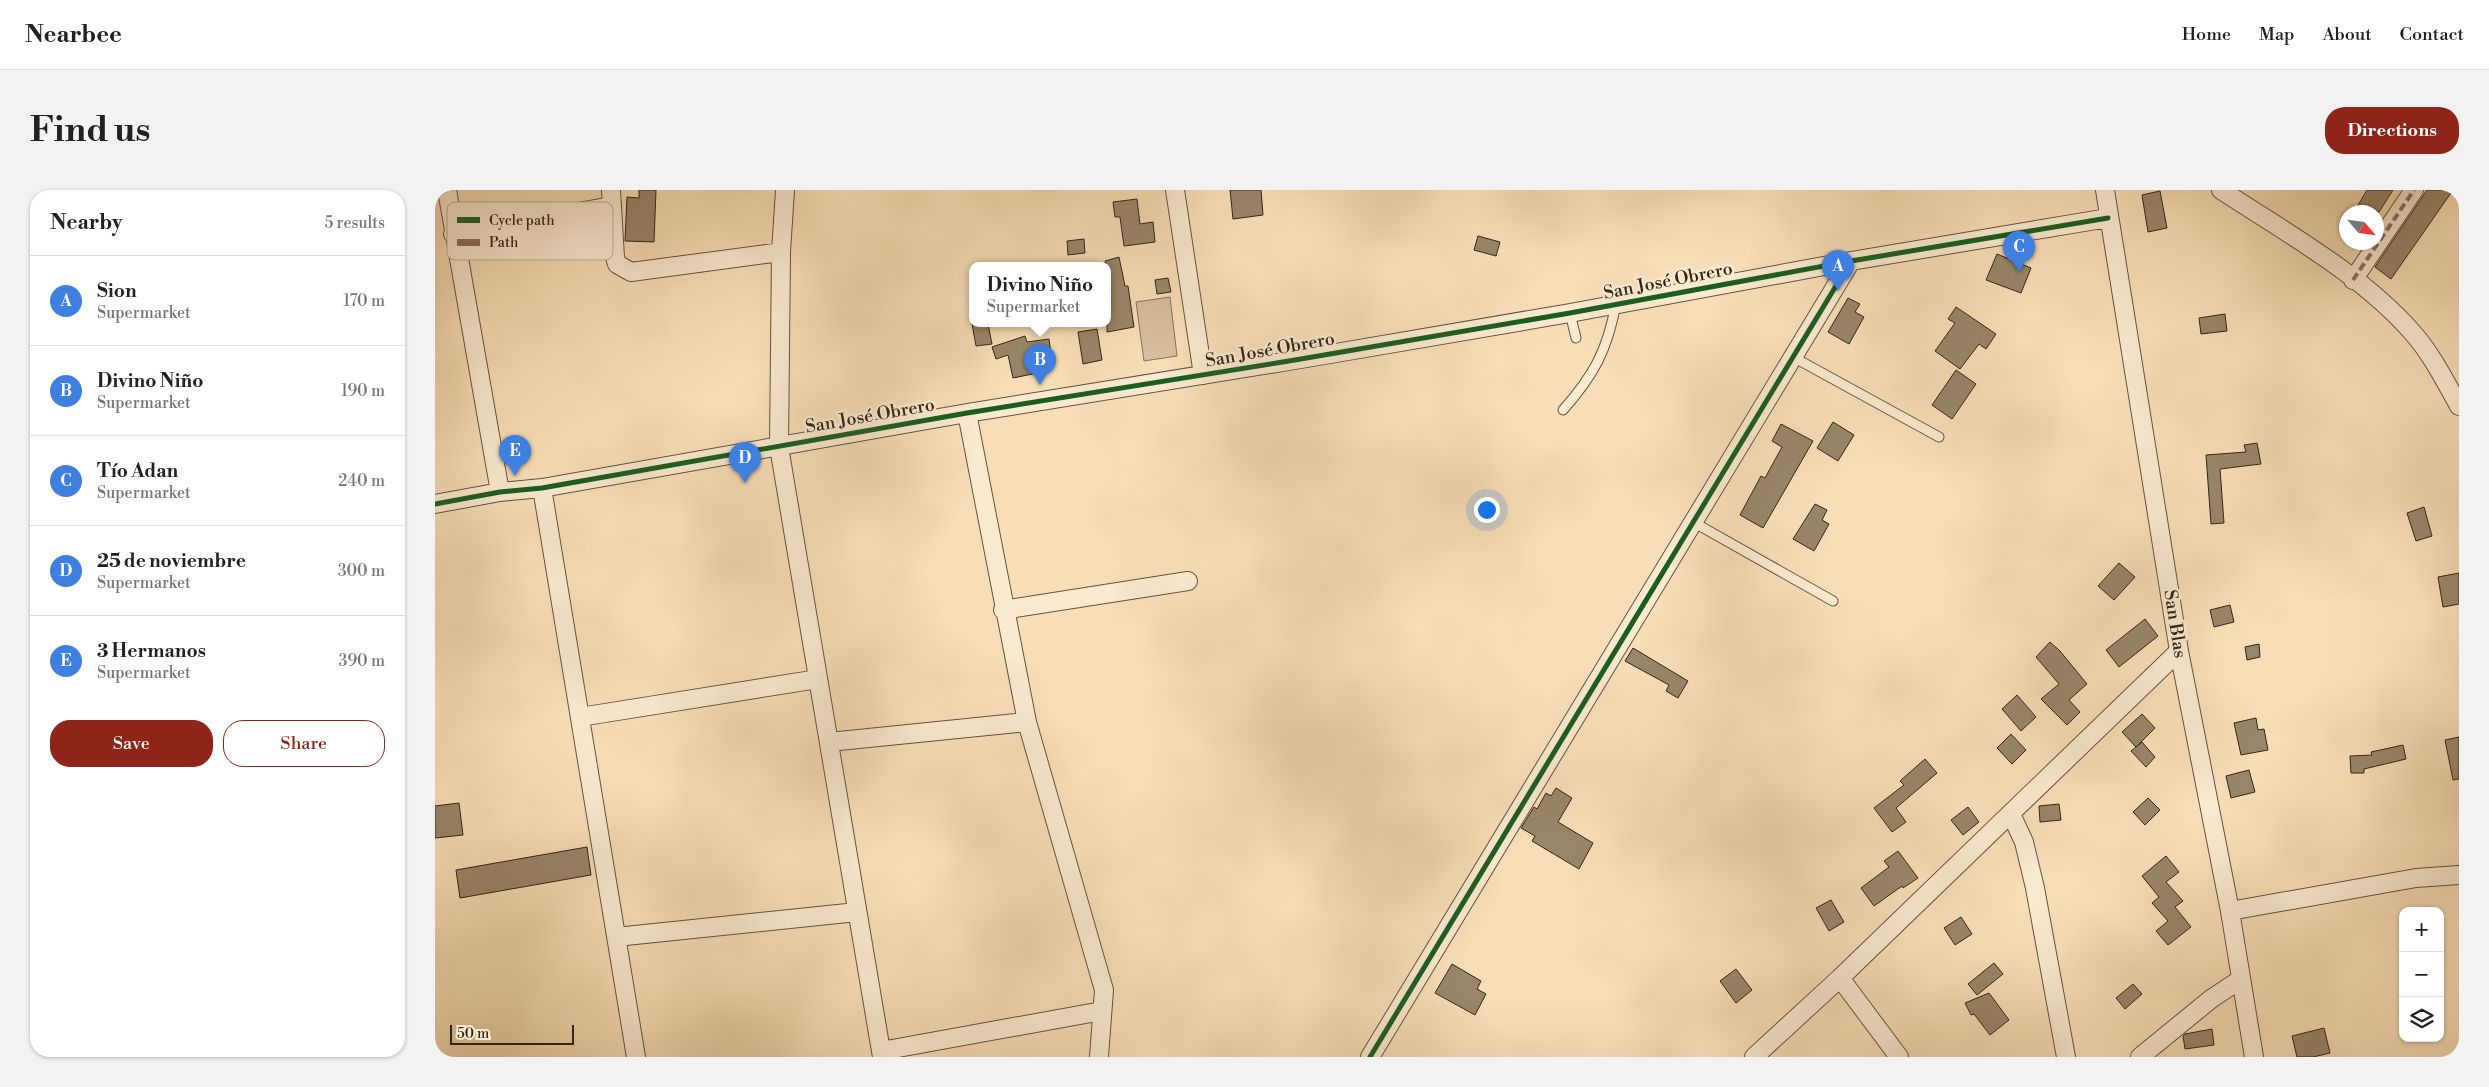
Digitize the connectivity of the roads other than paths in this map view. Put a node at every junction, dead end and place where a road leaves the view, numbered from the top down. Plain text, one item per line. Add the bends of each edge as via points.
1 (785, 190) edge
2 (1175, 190) edge
3 (2105, 190) edge
4 (2221, 190) edge
5 (2415, 190) edge
6 (612, 198) edge
7 (594, 202) edge
8 (613, 218) edge
9 (2108, 218) junction
10 (781, 252) junction
11 (458, 260) edge
12 (1851, 261) junction
13 (2353, 280) junction
14 (1616, 304) junction
15 (1570, 313) junction
16 (1576, 338) dead end
17 (1793, 357) junction
18 (1203, 375) junction
19 (2459, 406) edge
20 (1563, 410) dead end
21 (967, 412) junction
22 (1939, 437) dead end
23 (779, 447) junction
24 (542, 488) junction
25 (501, 492) junction
26 (435, 504) edge
27 (1693, 522) junction
28 (1188, 581) dead end
29 (1833, 601) dead end
30 (1003, 610) junction
31 (2179, 651) junction
32 (818, 679) junction
33 (580, 717) junction
34 (1027, 722) junction
35 (829, 742) junction
36 (2011, 814) junction
37 (2459, 875) edge
38 (2230, 911) junction
39 (857, 912) junction
40 (616, 937) junction
41 (1840, 978) junction
42 (2241, 979) junction
43 (1102, 1012) junction
44 (881, 1054) edge
45 (636, 1057) edge
46 (1099, 1057) edge
47 (1370, 1057) edge
48 (1754, 1057) edge
49 (1899, 1057) edge
50 (2066, 1057) edge
51 (2140, 1057) edge
52 (2254, 1057) edge

1 - 10 street
2 - 18 street
3 - 9 street, San Blas
4 - 13 street
5 - 13 street
6 - 7 street
8 - 10 street via 617,264 631,272
9 - 12 street, San José Obrero
9 - 31 street, San Blas
10 - 23 street
11 - 25 street
12 - 14 street, San José Obrero
12 - 17 street
13 - 19 street via 2382,300 2414,333
14 - 15 street, San José Obrero
14 - 20 lane via 1611,327 1591,376
15 - 16 lane
15 - 18 street, San José Obrero
17 - 22 lane
17 - 27 street
18 - 21 street, San José Obrero
21 - 23 street, San José Obrero
21 - 30 street
23 - 24 street, San José Obrero
23 - 32 street
24 - 25 street, San José Obrero
24 - 33 street
25 - 26 street, San José Obrero
27 - 29 lane
27 - 47 street
28 - 30 street
30 - 34 street
31 - 36 street
31 - 38 street, San Blas
32 - 33 street
32 - 35 street
33 - 40 street
34 - 35 street
34 - 43 street via 1104,990
35 - 39 street
36 - 41 street
36 - 50 street via 2024,842 2035,888
37 - 38 street via 2416,878
38 - 42 street, San Blas
39 - 40 street
39 - 44 street
40 - 45 street
41 - 48 street
41 - 49 street
42 - 51 street via 2211,999
42 - 52 street, San Blas
43 - 44 street
43 - 46 street

